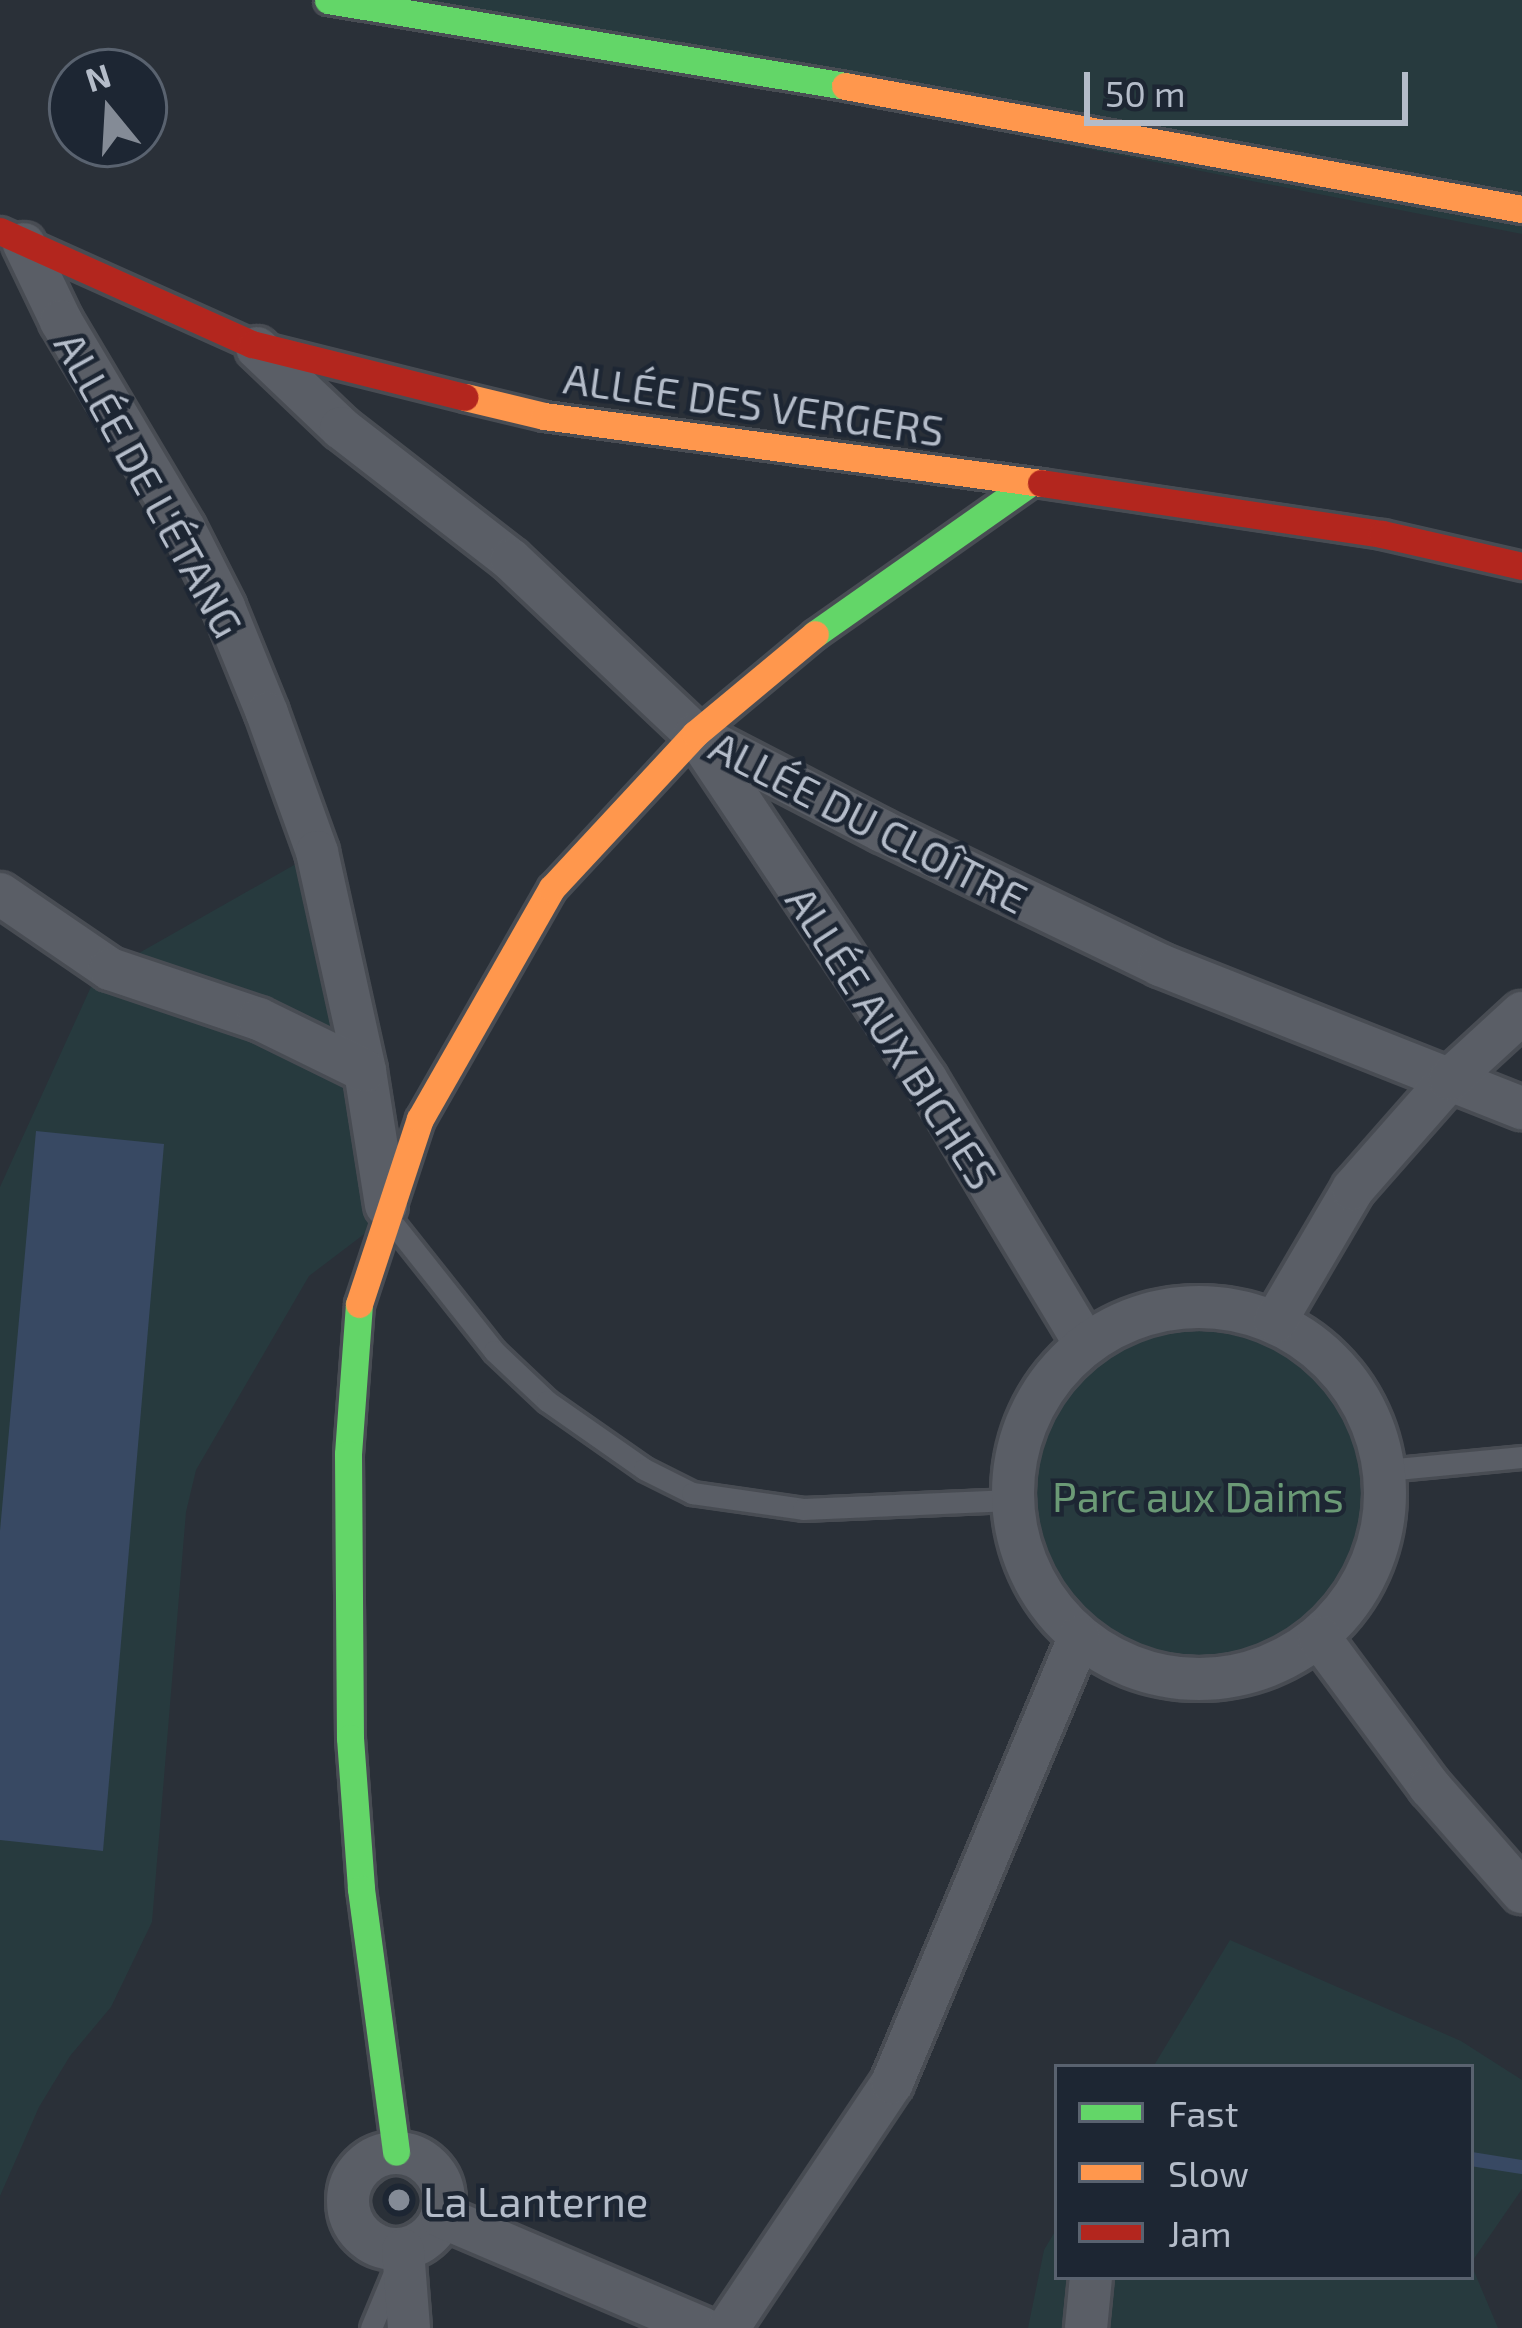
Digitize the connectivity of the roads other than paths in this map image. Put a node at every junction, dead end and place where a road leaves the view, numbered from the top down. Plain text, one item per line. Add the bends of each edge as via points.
1 (328, 0) edge
2 (1522, 209) edge
3 (12, 237) edge
4 (252, 344) junction
5 (1027, 485) junction
6 (1522, 566) edge
7 (694, 734) junction
8 (0, 894) edge
9 (1522, 1013) edge
10 (365, 1071) junction
11 (1450, 1079) junction
12 (1522, 1108) edge
13 (388, 1216) junction
14 (1276, 1322) junction
15 (1085, 1344) junction
16 (1522, 1457) edge
17 (1386, 1470) junction
18 (1011, 1500) junction
19 (1319, 1637) junction
20 (1079, 1638) junction
21 (1522, 1892) edge
22 (396, 2152) junction
23 (442, 2217) junction
24 (403, 2250) junction
25 (1090, 2280) edge
26 (371, 2328) edge
27 (409, 2328) edge
28 (702, 2328) edge
29 (728, 2328) edge
30 (1086, 2328) edge

1 - 2 street
3 - 4 street, ALLÉE DES VERGERS
3 - 10 street, ALLÉE DE L'ÉTANG via 135,439 224,608 317,852
4 - 5 street, ALLÉE DES VERGERS via 544,416
4 - 7 street, ALLÉE DU CLOÎTRE via 341,428 511,560
5 - 6 street, ALLÉE DES VERGERS via 1341,527
5 - 7 street via 850,605
7 - 11 street, ALLÉE DU CLOÎTRE via 1160,965
7 - 13 street via 552,888 420,1119
7 - 15 street, ALLÉE AUX BICHES via 926,1078
8 - 10 street via 110,969 259,1019
9 - 11 street
10 - 13 street, ALLÉE DE L'ÉTANG
11 - 12 street, ALLÉE DU CLOÎTRE
11 - 14 street via 1353,1189
13 - 18 lane via 494,1351 547,1401 692,1493 802,1509
13 - 22 street via 355,1315 346,1604 361,1889
14 - 15 street via 1227,1308 1177,1307 1129,1319
14 - 17 street via 1317,1347 1350,1381 1374,1424
15 - 18 street via 1044,1388 1027,1423
16 - 17 lane
17 - 19 street via 1383,1532 1360,1590
18 - 20 street via 1020,1551 1044,1599
19 - 20 street via 1226,1679 1173,1679 1124,1665
19 - 21 street via 1430,1787
20 - 29 street via 892,2083
22 - 23 street via 430,2166 441,2181
22 - 24 street via 362,2166 347,2202 364,2238
23 - 24 street via 434,2233
23 - 28 street
24 - 26 lane
24 - 27 street
25 - 30 street

